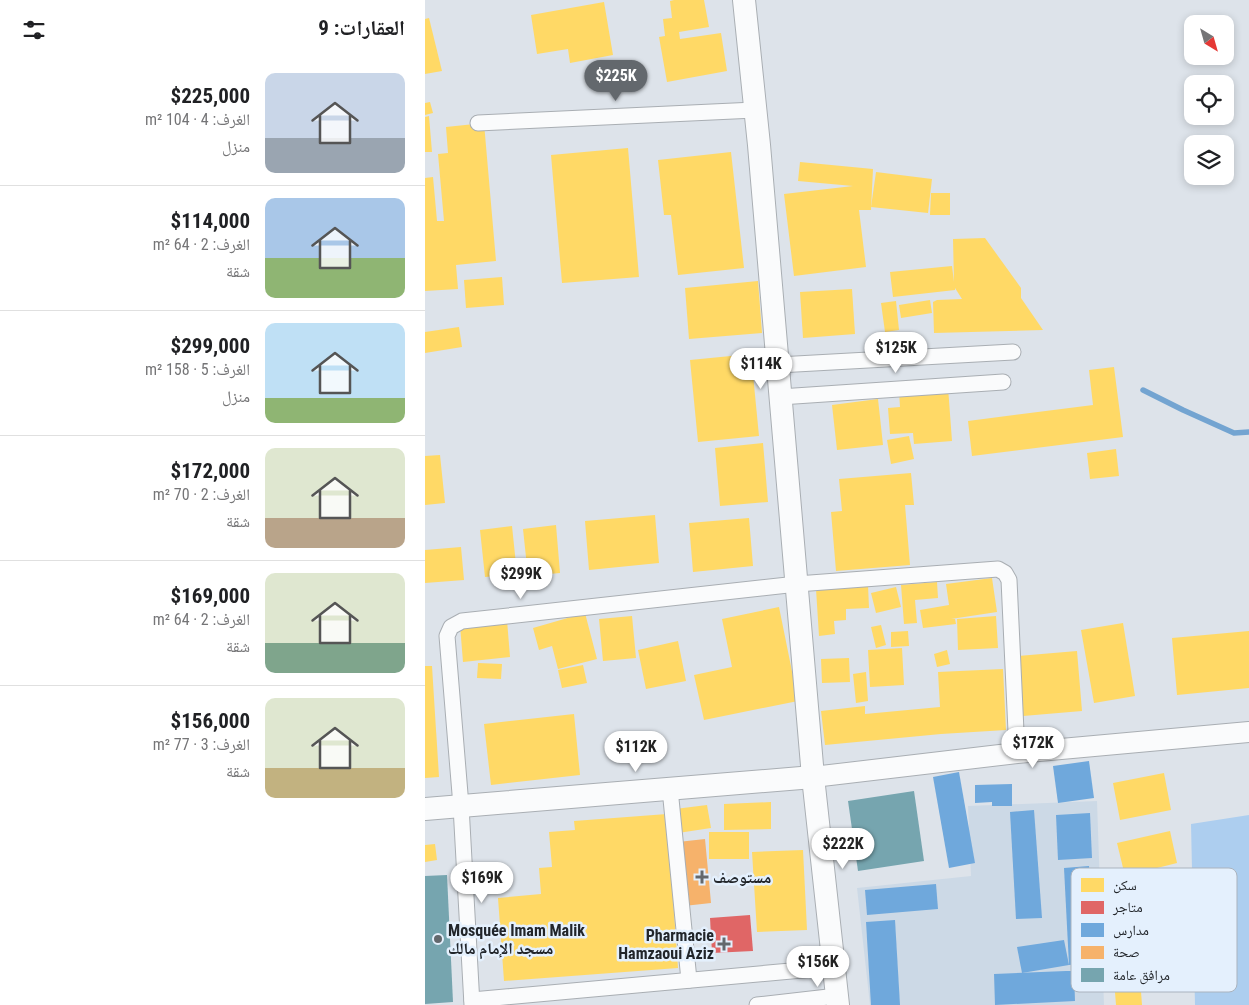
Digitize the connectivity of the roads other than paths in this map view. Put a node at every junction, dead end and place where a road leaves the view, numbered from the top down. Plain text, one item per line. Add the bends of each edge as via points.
1 (744, 0) edge
2 (755, 110) junction
3 (478, 123) dead end
4 (1013, 352) dead end
5 (778, 365) junction
6 (1003, 382) dead end
7 (781, 397) junction
8 (797, 584) junction
9 (1249, 732) edge
10 (1017, 753) junction
11 (813, 776) junction
12 (670, 790) junction
13 (461, 806) junction
14 (425, 809) edge
15 (835, 967) junction
16 (689, 980) junction
17 (838, 1001) edge
18 (472, 1003) edge
19 (790, 1003) edge
20 (757, 1005) edge

1 - 2 main road
2 - 3 street
2 - 5 main road
4 - 5 street
5 - 7 main road
6 - 7 street
7 - 8 main road
8 - 10 street via 998,568 1005,573 1009,580
8 - 11 main road
8 - 13 street via 462,621 451,627 447,636
9 - 10 street
10 - 11 street
11 - 12 main road
11 - 15 main road
12 - 13 main road
12 - 16 street
13 - 14 main road
13 - 18 street
15 - 16 street
15 - 17 main road
16 - 18 street
17 - 19 street
19 - 20 street

